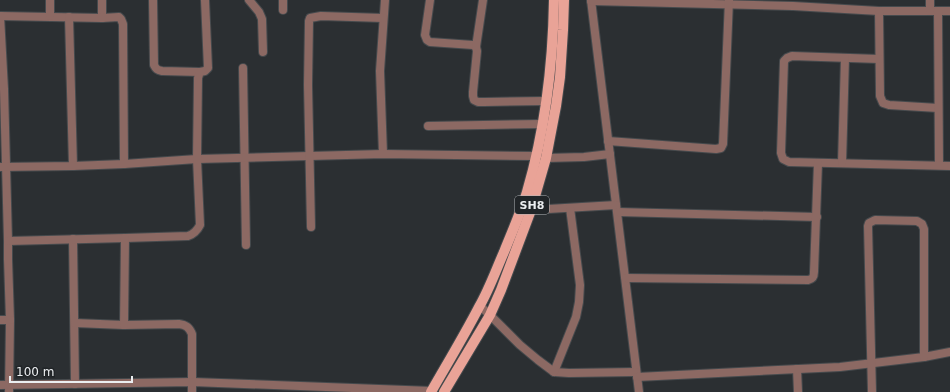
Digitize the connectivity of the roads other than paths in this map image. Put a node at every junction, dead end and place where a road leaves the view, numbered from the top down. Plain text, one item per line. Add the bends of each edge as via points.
1 (50, 0) edge
2 (102, 0) edge
3 (153, 0) edge
4 (205, 0) edge
5 (249, 0) edge
6 (282, 0) edge
7 (385, 0) edge
8 (430, 0) edge
9 (483, 0) edge
10 (554, 0) edge
11 (564, 0) edge
12 (591, 0) edge
13 (930, 0) edge
14 (729, 2) edge
15 (794, 3) edge
16 (283, 10) dead end
17 (879, 11) junction
18 (934, 11) junction
19 (950, 11) edge
20 (0, 16) edge
21 (50, 16) junction
22 (69, 17) junction
23 (102, 18) junction
24 (383, 18) junction
25 (476, 47) junction
26 (263, 52) dead end
27 (845, 58) junction
28 (879, 59) junction
29 (243, 68) dead end
30 (200, 72) junction
31 (2, 90) edge
32 (546, 101) junction
33 (938, 108) junction
34 (542, 124) junction
35 (428, 126) dead end
36 (608, 141) junction
37 (383, 154) junction
38 (610, 154) junction
39 (309, 156) junction
40 (245, 157) junction
41 (541, 157) junction
42 (197, 159) junction
43 (818, 163) junction
44 (842, 163) junction
45 (124, 164) junction
46 (939, 165) junction
47 (73, 166) junction
48 (950, 166) edge
49 (3, 167) edge
50 (570, 208) junction
51 (617, 209) junction
52 (531, 210) junction
53 (816, 218) junction
54 (311, 227) dead end
55 (125, 238) junction
56 (73, 239) junction
57 (8, 241) junction
58 (246, 245) dead end
59 (4, 259) edge
60 (626, 278) junction
61 (480, 306) junction
62 (490, 315) junction
63 (0, 320) edge
64 (10, 320) junction
65 (75, 323) junction
66 (124, 325) junction
67 (950, 352) edge
68 (924, 357) junction
69 (871, 364) junction
70 (797, 369) junction
71 (554, 372) junction
72 (637, 375) junction
73 (193, 382) junction
74 (75, 384) junction
75 (0, 385) edge
76 (9, 388) edge
77 (192, 392) edge
78 (432, 392) edge
79 (444, 392) edge
80 (639, 392) edge
81 (798, 392) edge
82 (872, 392) edge

1 - 21 street
2 - 23 street
3 - 30 street via 155,68
4 - 30 street via 208,68
5 - 26 street via 262,19
6 - 16 street
7 - 24 street
8 - 25 street via 425,35 427,40
9 - 25 street
10 - 32 main road
11 - 41 main road, SH8 via 560,77 552,128
12 - 14 street
12 - 36 street
13 - 18 street
14 - 15 street
14 - 36 street via 721,148
15 - 17 street
17 - 18 street
17 - 28 street
18 - 19 street
18 - 33 street
20 - 21 street
20 - 31 street
21 - 22 street
22 - 23 street
22 - 47 street
23 - 45 street via 119,17 123,24
24 - 37 street via 380,71
24 - 39 street via 310,18
25 - 32 street via 474,100
27 - 28 street
27 - 43 street via 792,56 784,61 781,153 783,159 789,162
27 - 44 street
28 - 33 street via 880,96 883,103
29 - 40 street
30 - 42 street
31 - 49 street
32 - 34 main road
33 - 46 street
34 - 35 street
34 - 41 main road
36 - 38 street
37 - 39 street
37 - 41 street
38 - 41 street
38 - 51 street
39 - 40 street
39 - 54 street
40 - 42 street
40 - 58 street
41 - 52 main road, SH8
41 - 61 main road
42 - 45 street
42 - 55 street via 200,225 198,231 188,236
43 - 44 street
43 - 53 street
44 - 46 street
45 - 47 street
46 - 48 street
47 - 49 street
49 - 57 street
50 - 51 street
50 - 52 street
50 - 71 street via 580,285 579,302 576,317
51 - 53 street
51 - 60 street
52 - 62 main road, SH8
53 - 60 street via 812,279
55 - 56 street
55 - 66 street
56 - 57 street
56 - 65 street
57 - 59 street
59 - 64 street
60 - 72 street
61 - 62 street
61 - 78 main road
62 - 71 street via 520,345
62 - 79 main road, SH8
63 - 64 street
64 - 76 street
65 - 66 street
65 - 74 street
66 - 73 street via 186,325 192,334
67 - 68 street
68 - 69 street
68 - 69 street via 924,229 917,221 875,220 868,226
69 - 70 street
69 - 82 street
70 - 72 street
70 - 81 street
71 - 72 street
72 - 80 street
73 - 74 street
73 - 77 street
73 - 78 street
74 - 76 street
75 - 76 street

